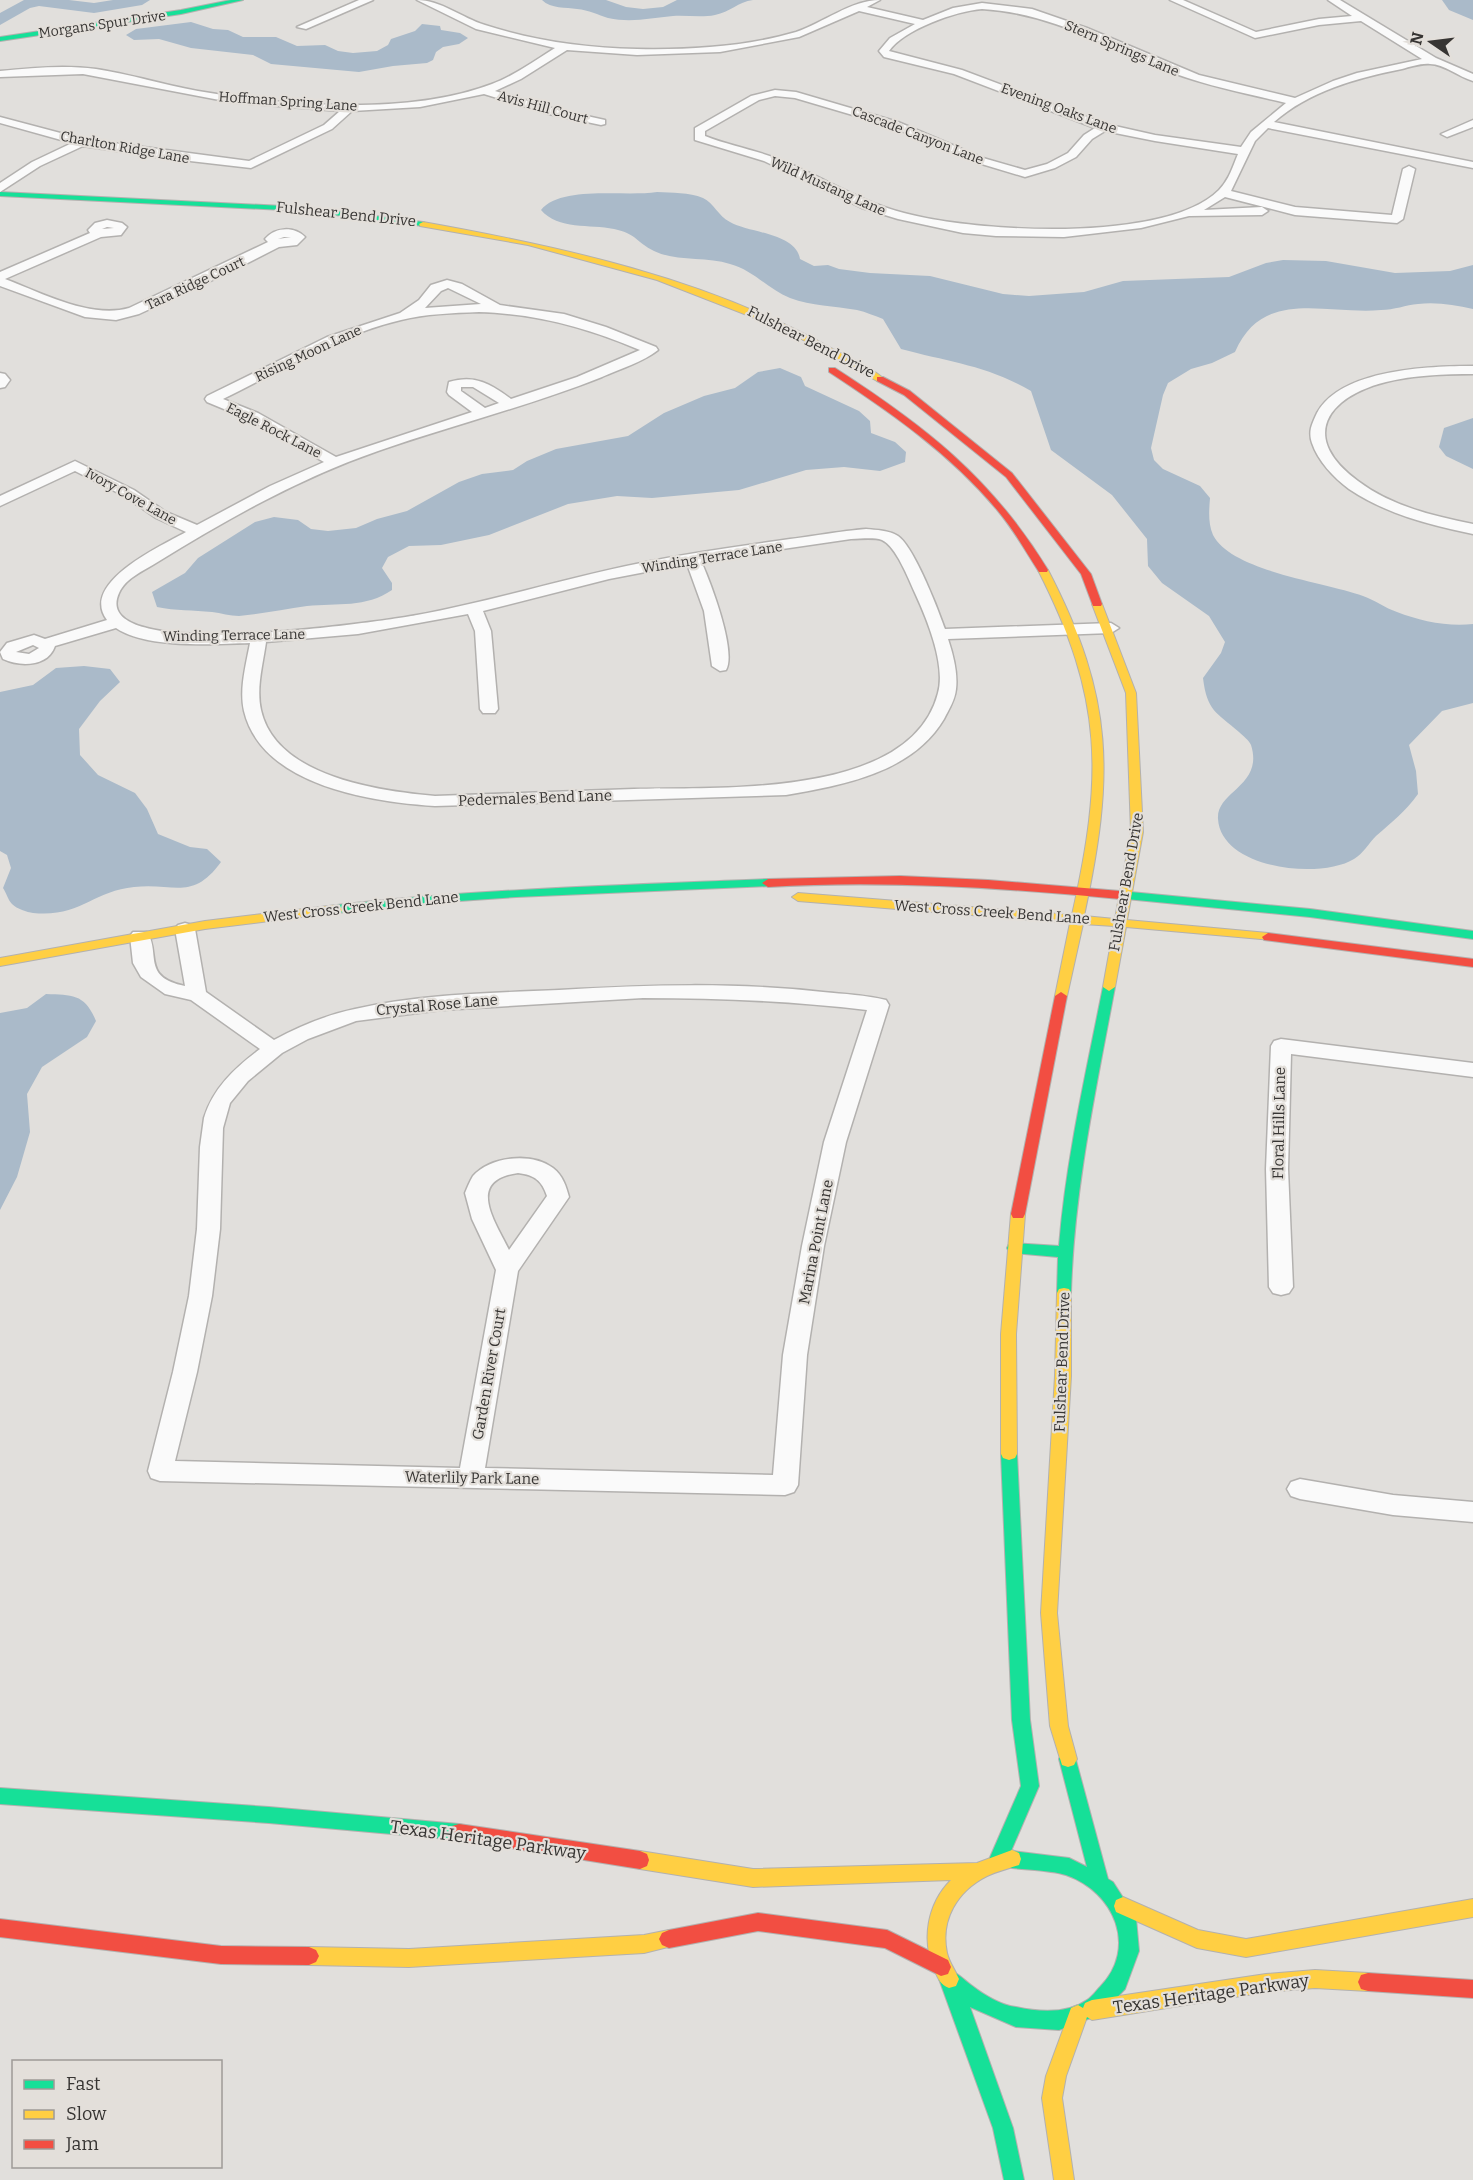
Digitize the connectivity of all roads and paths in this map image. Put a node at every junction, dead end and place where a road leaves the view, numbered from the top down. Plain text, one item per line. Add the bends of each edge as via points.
1 (240, 0) edge
2 (368, 0) edge
3 (422, 0) edge
4 (875, 0) edge
5 (1175, 0) edge
6 (1333, 0) edge
7 (857, 8) junction
8 (1364, 18) junction
9 (924, 23) junction
10 (302, 27) dead end
11 (0, 39) edge
12 (565, 46) junction
13 (651, 52) junction
14 (1432, 60) junction
15 (651, 67) dead end
16 (0, 74) edge
17 (1473, 78) edge
18 (485, 91) junction
19 (775, 93) joint
20 (1297, 102) junction
21 (349, 107) junction
22 (601, 122) dead end
23 (3, 123) edge
24 (1473, 123) edge
25 (1266, 124) junction
26 (1102, 127) junction
27 (1447, 134) dead end
28 (82, 142) junction
29 (1391, 147) junction
30 (1244, 151) junction
31 (1473, 158) edge
32 (1473, 165) edge
33 (1408, 169) dead end
34 (0, 188) edge
35 (1223, 193) junction
36 (0, 194) edge
37 (0, 205) edge
38 (1295, 211) junction
39 (303, 214) junction
40 (1176, 216) junction
41 (99, 233) dead end
42 (276, 243) dead end
43 (0, 277) edge
44 (663, 279) junction
45 (0, 282) edge
46 (665, 295) dead end
47 (500, 309) junction
48 (403, 315) junction
49 (751, 329) dead end
50 (820, 364) dead end
51 (1473, 370) edge
52 (0, 377) edge
53 (0, 384) edge
54 (212, 399) joint
55 (918, 400) junction
56 (510, 405) junction
57 (891, 407) junction
58 (483, 413) junction
59 (335, 462) junction
60 (0, 502) edge
61 (1473, 529) edge
62 (197, 531) junction
63 (867, 534) joint
64 (692, 559) junction
65 (474, 608) junction
66 (116, 623) junction
67 (1111, 628) junction
68 (1074, 629) junction
69 (940, 634) junction
70 (259, 637) junction
71 (5, 657) edge
72 (720, 666) dead end
73 (489, 709) dead end
74 (725, 886) junction
75 (1082, 891) junction
76 (1125, 895) junction
77 (1077, 917) junction
78 (1119, 921) junction
79 (185, 928) junction
80 (1473, 935) edge
81 (140, 936) junction
82 (0, 962) edge
83 (1473, 963) edge
84 (197, 995) junction
85 (879, 1005) joint
86 (273, 1049) junction
87 (1473, 1070) edge
88 (1014, 1248) junction
89 (1064, 1252) junction
90 (507, 1270) junction
91 (1281, 1287) dead end
92 (160, 1471) joint
93 (471, 1478) junction
94 (785, 1485) joint
95 (1300, 1489) dead end
96 (1473, 1512) edge
97 (0, 1796) edge
98 (997, 1862) junction
99 (976, 1870) junction
100 (1100, 1882) junction
101 (1123, 1906) junction
102 (1473, 1908) edge
103 (0, 1928) edge
104 (941, 1968) junction
105 (952, 1983) junction
106 (1473, 1989) edge
107 (1092, 2010) junction
108 (1078, 2015) junction
109 (1014, 2180) edge
110 (1064, 2180) edge

1 - 11 main road, Morgans Spur Drive
2 - 10 street
3 - 12 street via 488,29
4 - 7 street
5 - 8 street via 1255,35
6 - 8 street
7 - 9 street
7 - 13 street via 812,29 760,43
8 - 14 street
9 - 20 street, Stern Springs Lane via 982,6 1019,11 1092,33 1139,57 1184,73
9 - 26 street, Evening Oaks Lane via 884,51 976,78
12 - 13 street
12 - 18 street, Hoffman Spring Lane via 504,84
13 - 15 street
14 - 17 street
14 - 20 street via 1372,72
16 - 21 street, Hoffman Spring Lane via 94,72 225,98
18 - 21 street, Hoffman Spring Lane via 422,103
18 - 22 street, Avis Hill Court
19 - 26 street, Cascade Canyon Lane via 846,108 1025,174 1072,155
19 - 40 street, Wild Mustang Lane via 755,98 717,118 699,130 699,138 768,159 863,204 937,225 1064,234
20 - 25 street
21 - 28 street, Charlton Ridge Lane via 328,127 251,165
23 - 28 street, Charlton Ridge Lane
24 - 27 street
25 - 29 street
25 - 30 street
26 - 30 street, Evening Oaks Lane
28 - 34 street via 36,164
29 - 31 street
29 - 32 street
30 - 35 street
33 - 38 street via 1397,219
35 - 38 street
35 - 40 street, Wild Mustang Lane
36 - 39 main road, Fulshear Bend Drive via 214,202
37 - 39 main road, Fulshear Bend Drive
38 - 40 street, Wild Mustang Lane
39 - 44 main road, Fulshear Bend Drive via 412,221 484,233
39 - 44 main road, Fulshear Bend Drive via 493,248 645,288
41 - 43 street
42 - 45 street, Tara Ridge Court via 140,309 111,316 90,314
44 - 55 main road, Fulshear Bend Drive via 796,331
46 - 49 main road, Fulshear Bend Drive
47 - 48 street, Rising Moon Lane
47 - 48 street via 447,284 436,288 423,303
47 - 56 street, Rising Moon Lane via 582,323 651,350
48 - 54 street, Rising Moon Lane via 349,332
50 - 57 main road, Fulshear Bend Drive
51 - 61 street via 1382,378 1356,388 1331,405 1317,426 1319,444 1346,479 1397,508
52 - 53 street
54 - 59 street, Eagle Rock Lane via 253,416
55 - 57 main road
55 - 67 main road, Fulshear Bend Drive via 985,453 1042,513 1079,564
56 - 58 street
56 - 58 street via 479,384 467,381 454,386 454,392
57 - 68 main road, Fulshear Bend Drive via 954,458 1005,513 1039,561
58 - 59 street
59 - 62 street via 259,496
60 - 62 street, Ivory Cove Lane via 75,465 129,493 160,515
62 - 66 street via 116,584 108,600 110,615
63 - 64 street, Winding Terrace Lane
63 - 69 street, Pedernales Bend Lane via 888,536 898,544
64 - 65 street, Winding Terrace Lane via 629,570
64 - 72 street via 714,612
65 - 70 street, Winding Terrace Lane via 365,628
65 - 73 street via 483,631
66 - 70 street, Winding Terrace Lane via 163,637
66 - 71 street via 45,644 22,641 10,648
67 - 68 street
67 - 76 main road, Fulshear Bend Drive via 1129,679 1139,733 1137,832
68 - 69 street
68 - 75 main road, Fulshear Bend Drive via 1092,695 1100,774
69 - 70 street, Pedernales Bend Lane via 948,682 938,715 915,741 862,772 786,790 435,801 379,796 313,775 286,759 255,719 252,704
74 - 75 main road, West Cross Creek Bend Lane via 889,880
74 - 77 main road, West Cross Creek Bend Lane via 788,897
74 - 79 main road, West Cross Creek Bend Lane via 415,900
75 - 76 main road, West Cross Creek Bend Lane
75 - 77 main road, Fulshear Bend Drive
76 - 78 main road, Fulshear Bend Drive
76 - 80 main road, West Cross Creek Bend Lane via 1310,913
77 - 78 main road, West Cross Creek Bend Lane
77 - 88 main road, Fulshear Bend Drive via 1021,1195
78 - 83 main road, West Cross Creek Bend Lane
78 - 89 main road, Fulshear Bend Drive
79 - 81 main road, West Cross Creek Bend Lane
79 - 84 street
81 - 82 main road, West Cross Creek Bend Lane
81 - 84 street via 148,974 172,990
84 - 86 street
85 - 86 street, Crystal Rose Lane via 731,992 632,993 395,1006 315,1026
85 - 94 street, Marina Point Lane via 836,1142 813,1246 795,1355
86 - 92 street, Crystal Rose Lane via 241,1075 217,1110 212,1131 204,1272 189,1356
87 - 91 street, Floral Hills Lane via 1281,1046 1277,1168
88 - 89 main road
88 - 98 main road, Fulshear Bend Drive via 1006,1378 1011,1557 1021,1720 1030,1786
89 - 100 main road, Fulshear Bend Drive via 1063,1376 1049,1613 1059,1726
90 - 90 street, Garden River Court via 558,1197 558,1186 551,1175 536,1167 522,1165 491,1173 476,1193
90 - 93 street, Garden River Court
92 - 93 street, Waterlily Park Lane
93 - 94 street, Waterlily Park Lane
95 - 96 street via 1393,1505
97 - 99 main road, Texas Heritage Parkway via 459,1832 753,1878
98 - 99 main road
98 - 100 main road via 1031,1859 1061,1863
99 - 104 main road via 949,1893 942,1907 936,1943
100 - 101 main road
101 - 102 main road via 1210,1945 1246,1948
101 - 107 main road via 1132,1931 1131,1951 1118,1981
103 - 104 main road via 221,1955 409,1958 644,1944 758,1922 887,1940
104 - 105 main road
105 - 108 main road via 988,2007 1030,2022 1055,2022
105 - 109 main road via 1003,2128
106 - 107 main road, Texas Heritage Parkway via 1315,1979
107 - 108 main road
108 - 110 main road via 1052,2098

